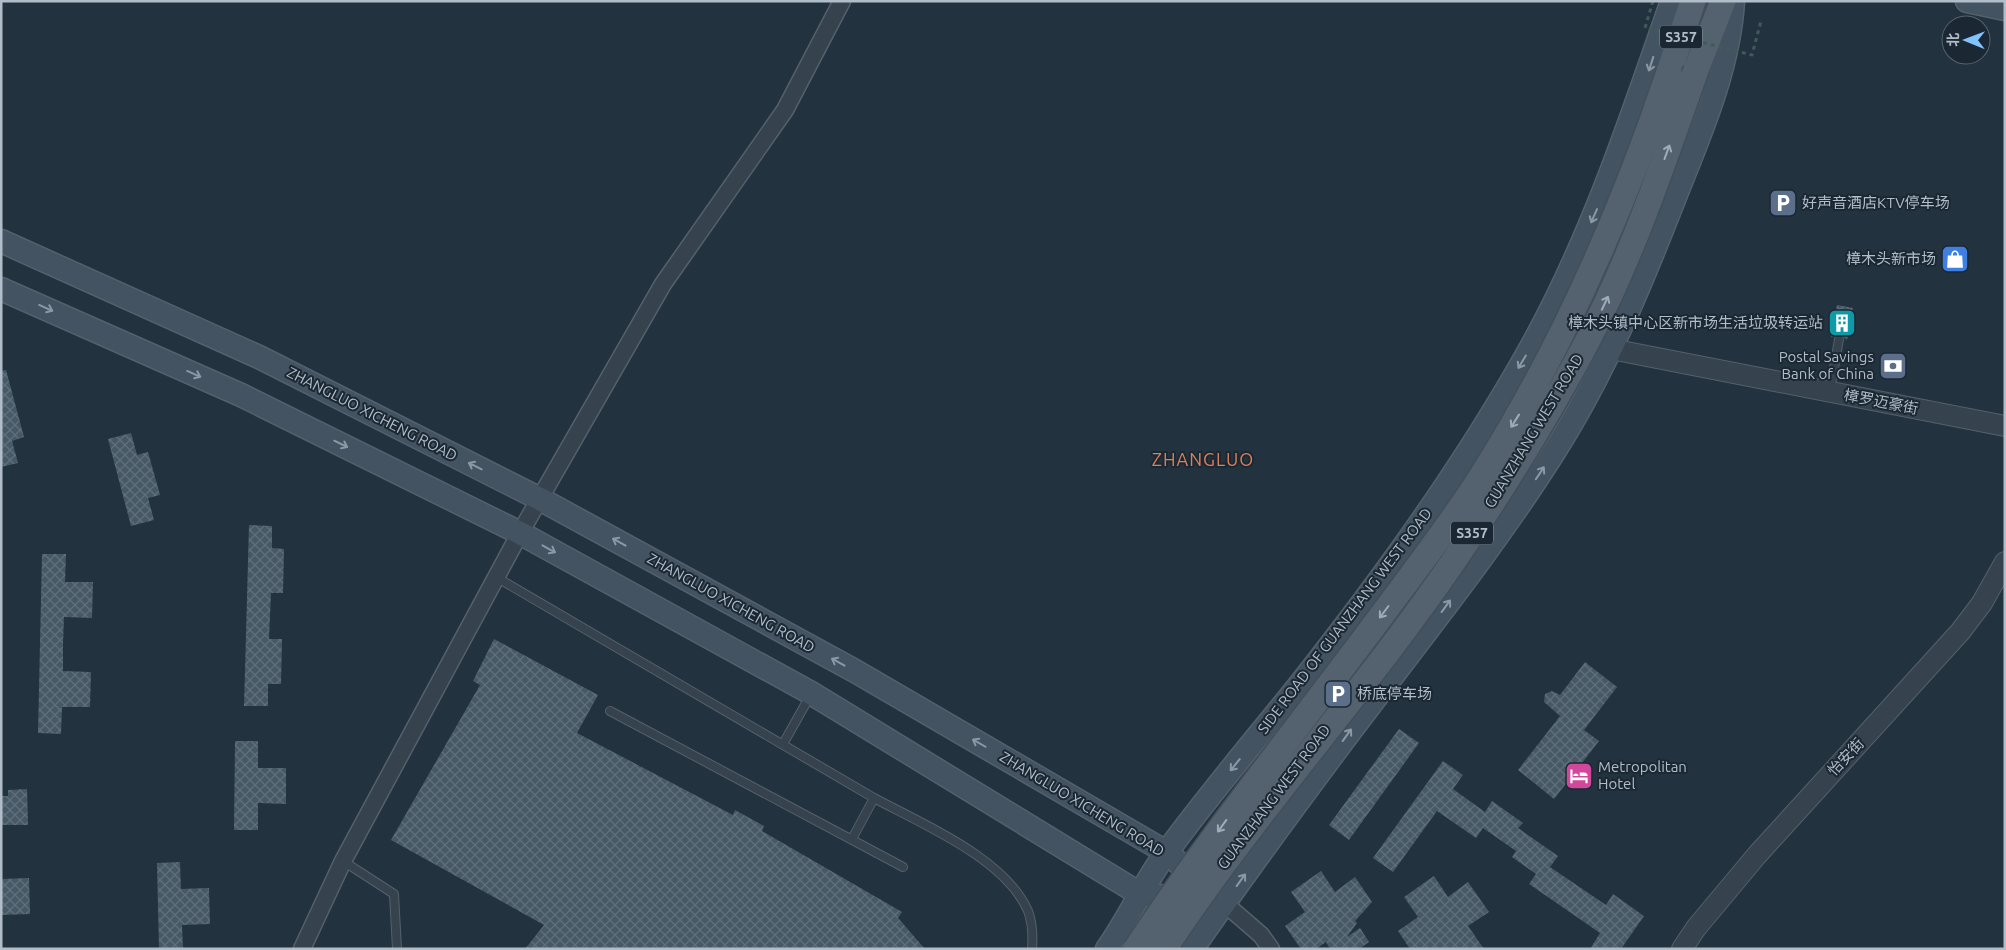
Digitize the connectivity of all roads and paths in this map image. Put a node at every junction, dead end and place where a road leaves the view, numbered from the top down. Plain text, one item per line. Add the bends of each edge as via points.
1 (842, 1) edge
2 (1653, 1) edge
3 (1672, 1) edge
4 (1694, 1) edge
5 (1723, 1) edge
6 (1734, 1) edge
7 (1967, 1) edge
8 (2005, 9) edge
9 (1762, 21) dead end
10 (1, 241) edge
11 (1, 288) edge
12 (1839, 339) dead end
13 (1611, 349) junction
14 (1829, 392) junction
15 (2005, 426) edge
16 (540, 499) junction
17 (520, 533) junction
18 (2005, 562) edge
19 (496, 577) junction
20 (811, 693) junction
21 (610, 711) dead end
22 (1270, 721) junction
23 (783, 744) junction
24 (1326, 764) junction
25 (874, 798) junction
26 (852, 839) junction
27 (1166, 852) junction
28 (343, 862) junction
29 (903, 867) dead end
30 (1140, 894) junction
31 (1224, 903) junction
32 (302, 949) edge
33 (397, 949) edge
34 (1032, 949) edge
35 (1107, 949) edge
36 (1136, 949) edge
37 (1164, 949) edge
38 (1192, 949) edge
39 (1271, 949) edge
40 (1682, 949) edge

1 - 16 street via 785,110 663,284
2 - 9 path, bridge via 1645,28 1752,55
3 -> 22 main road, SIDE ROAD OF GUANZHANG WEST ROAD via 1643,89 1596,211 1534,342 1484,426 1403,547
4 -> 36 main road, GUANZHANG WEST ROAD / S357, bridge via 1630,179 1597,259 1564,331 1518,416 1445,530 1221,828
37 -> 5 main road, GUANZHANG WEST ROAD / S357, bridge via 1233,849 1452,563 1546,416 1589,339 1624,264
6 - 13 main road via 1729,37 1713,96 1647,268
7 - 8 main road
16 -> 10 main road, ZHANGLUO XICHENG ROAD via 259,357
11 -> 17 main road via 242,395
12 - 14 lane
13 - 14 street, 樟罗迈豪街
24 -> 13 main road via 1393,668 1486,551 1555,451
14 - 15 street, 樟罗迈豪街
16 - 17 street
27 -> 16 main road, ZHANGLUO XICHENG ROAD via 855,671
17 - 19 street
17 -> 20 main road
18 - 40 street, 怡安街 via 1982,603 1960,632 1757,855
19 - 23 lane
19 - 28 street
20 - 23 lane
20 - 30 main road
21 - 26 lane
22 - 24 main road via 1264,746 1276,769 1287,775 1302,776
22 -> 27 main road, SIDE ROAD OF GUANZHANG WEST ROAD
23 - 25 lane
31 -> 24 main road
25 - 26 lane
25 - 34 lane via 956,843 1002,875 1028,911 1033,931
26 - 29 lane
27 - 30 main road, SIDE ROAD OF GUANZHANG WEST ROAD
27 - 31 main road, ZHANGLUO XICHENG ROAD
28 - 32 street
28 - 33 lane via 394,894
30 - 31 main road
30 - 35 main road, SIDE ROAD OF GUANZHANG WEST ROAD
31 - 38 main road
31 - 39 street via 1261,934

